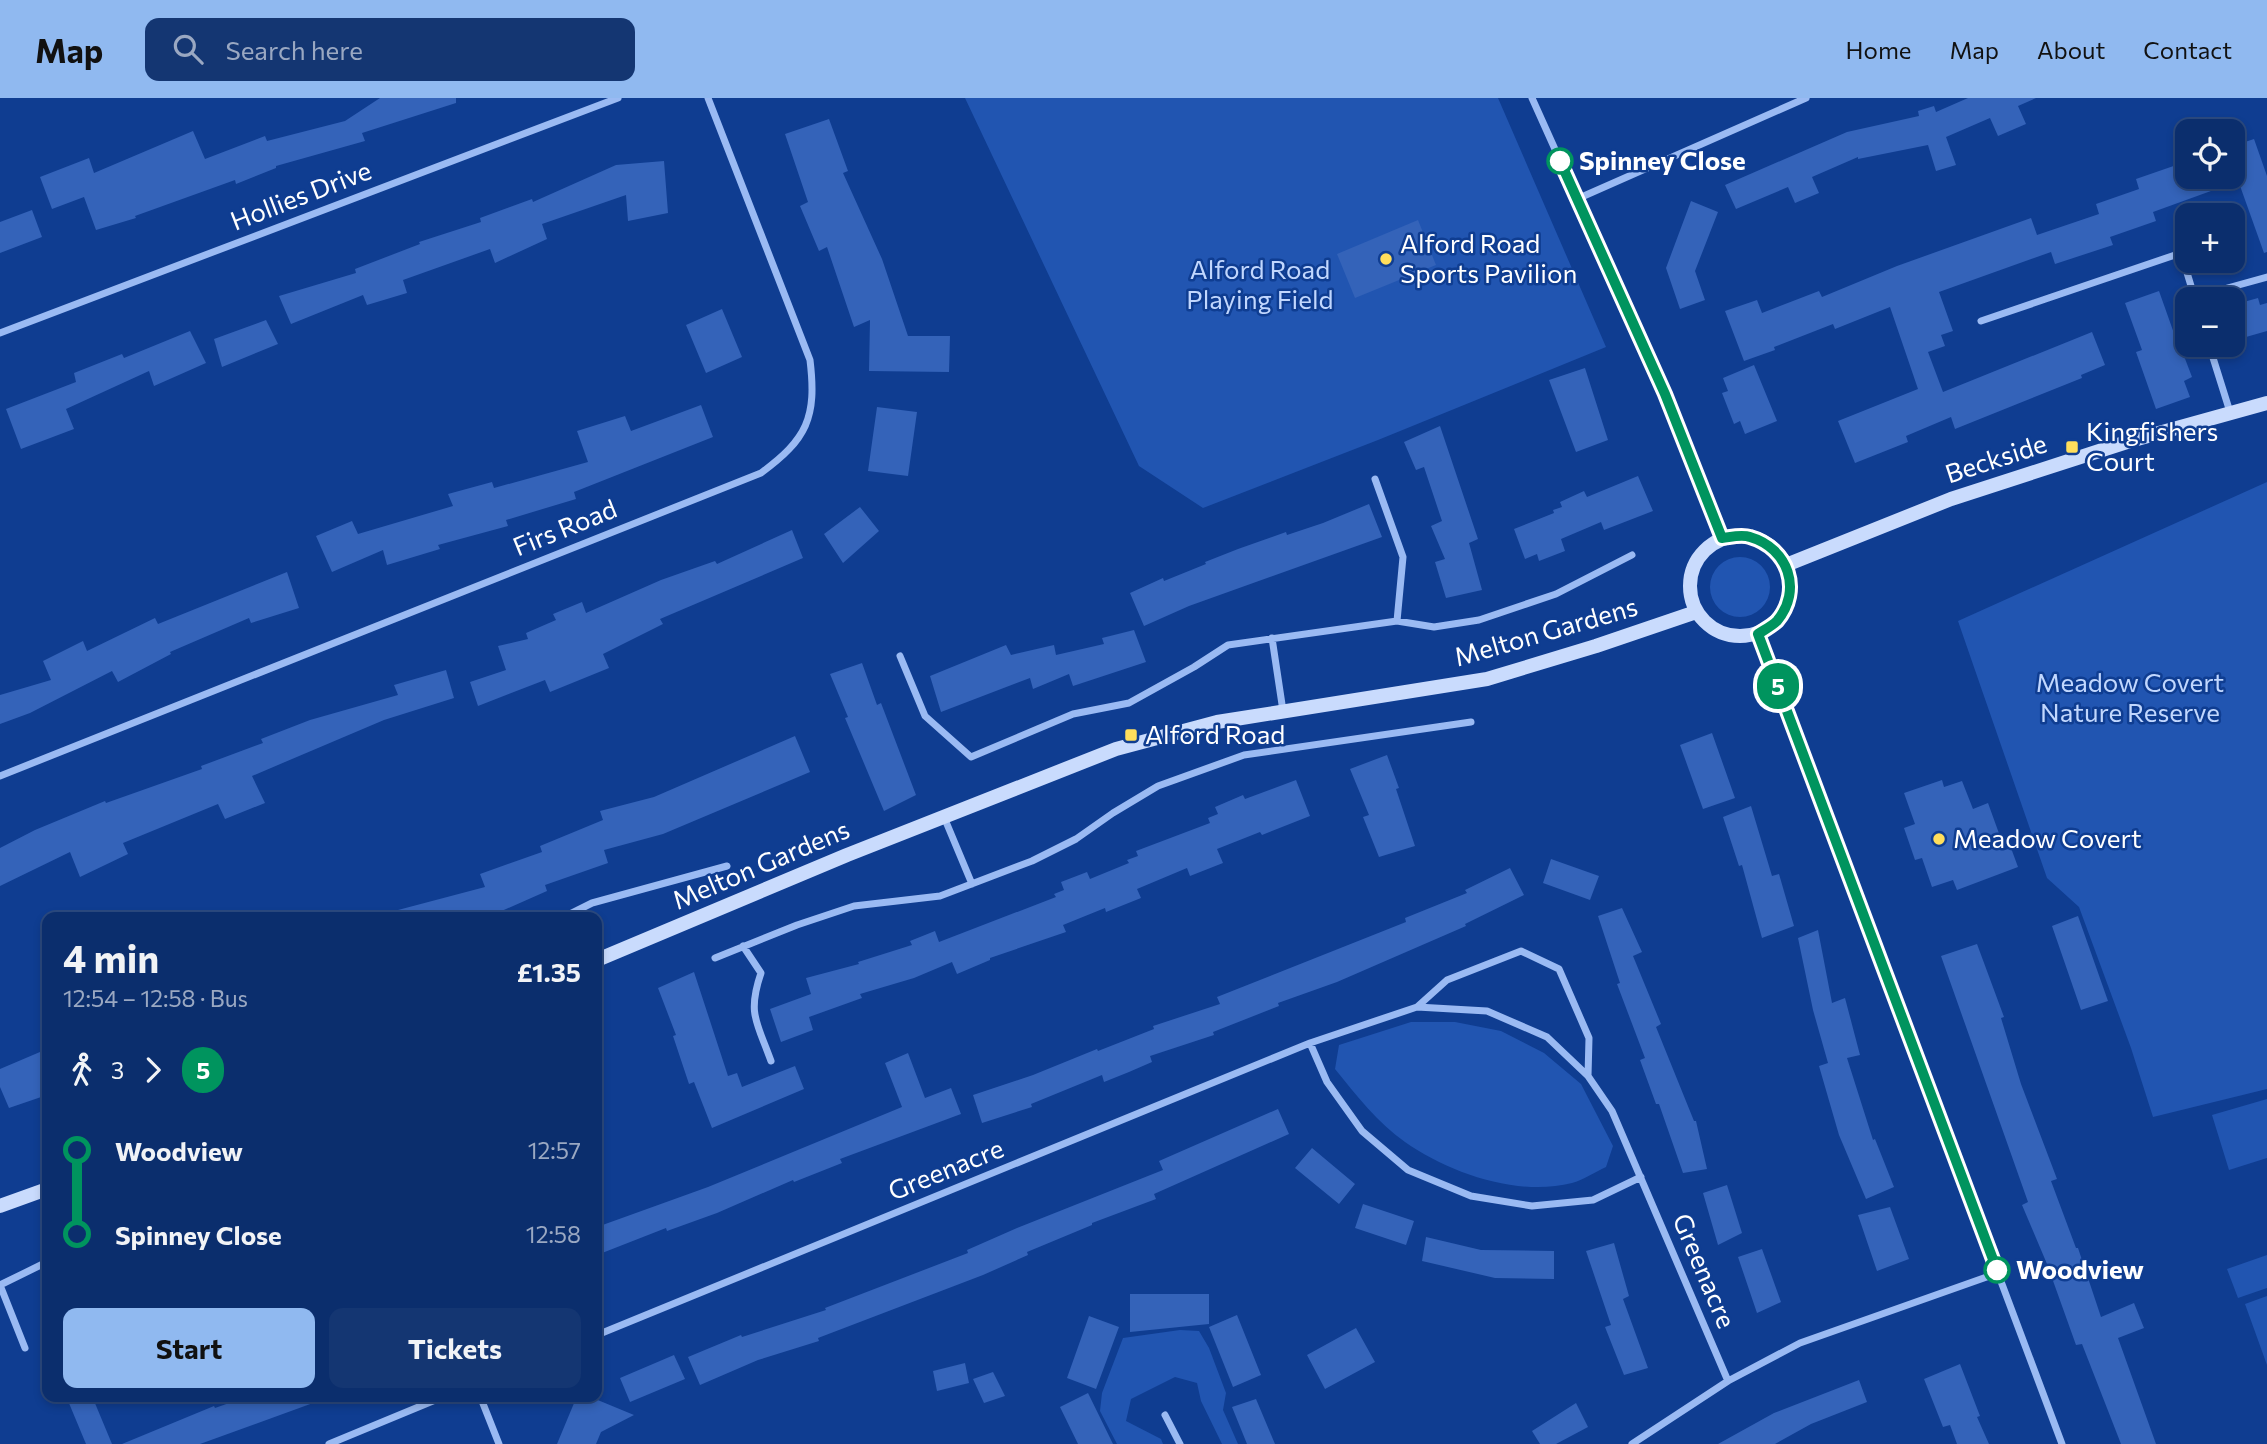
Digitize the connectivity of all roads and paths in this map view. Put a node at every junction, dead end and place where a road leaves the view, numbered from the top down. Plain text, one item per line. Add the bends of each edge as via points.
1 (618, 98) edge
2 (708, 98) edge
3 (1532, 98) edge
4 (1807, 98) edge
5 (1577, 199) junction
6 (2175, 254) edge
7 (2267, 276) edge
8 (2231, 287) edge
9 (1981, 321) dead end
10 (0, 333) edge
11 (2213, 357) edge
12 (2267, 403) edge
13 (2230, 412) junction
14 (1375, 479) dead end
15 (1722, 538) junction
16 (1632, 555) dead end
17 (1786, 565) junction
18 (1696, 612) junction
19 (1397, 621) junction
20 (1758, 634) junction
21 (1272, 638) junction
22 (900, 656) dead end
23 (1283, 711) junction
24 (1471, 722) dead end
25 (0, 776) edge
26 (944, 816) junction
27 (727, 866) dead end
28 (972, 884) junction
29 (574, 912) edge
30 (743, 946) junction
31 (602, 958) edge
32 (715, 958) dead end
33 (1417, 1007) junction
34 (1310, 1043) junction
35 (771, 1061) dead end
36 (1588, 1076) junction
37 (1641, 1177) junction
38 (42, 1191) edge
39 (0, 1206) edge
40 (42, 1264) edge
41 (1998, 1273) junction
42 (0, 1285) edge
43 (602, 1333) edge
44 (25, 1348) dead end
45 (1728, 1381) junction
46 (430, 1402) edge
47 (482, 1402) edge
48 (1165, 1415) dead end
49 (329, 1444) edge
50 (499, 1444) edge
51 (1180, 1444) edge
52 (1632, 1444) edge
53 (2062, 1444) edge

1 - 10 street, Hollies Drive
2 - 25 street, Firs Road via 810,360 813,388 807,425 782,457 761,473
3 - 5 street
4 - 5 street
5 - 15 street via 1665,394
6 - 9 street
7 - 8 street
11 - 13 street
12 - 13 street, Beckside
13 - 17 street, Beckside via 1951,499
14 - 19 street via 1404,557
15 - 17 street via 1747,536 1770,545
15 - 18 street via 1703,550 1692,569 1689,591
16 - 19 street, Melton Gardens via 1556,594 1479,620 1434,627
17 - 20 street via 1791,585 1787,605 1776,622
18 - 20 street via 1723,634
18 - 23 street, Melton Gardens via 1487,679
19 - 21 street, Melton Gardens
20 - 41 street
21 - 22 street, Melton Gardens via 1228,645 1129,703 1073,713 971,757 925,716
21 - 23 street
23 - 26 street, Melton Gardens via 1217,722 1116,749
24 - 28 street via 1244,755 1158,786 1076,839
26 - 28 street
26 - 31 street, Melton Gardens
27 - 29 street, Melton Gardens
28 - 30 street via 940,896 854,906
30 - 32 street
30 - 35 street via 761,973 753,1013
33 - 34 street, Greenacre
33 - 36 street, Greenacre via 1487,1011 1548,1037
33 - 36 street, Greenacre via 1447,980 1521,951 1559,969 1589,1038
34 - 37 street via 1327,1082 1362,1131 1408,1170 1471,1196 1532,1206 1593,1200
34 - 43 street, Greenacre
36 - 37 street, Greenacre via 1612,1111
37 - 45 street, Greenacre
38 - 39 street
40 - 42 street
41 - 45 street via 1800,1343
41 - 53 street
42 - 44 street
45 - 52 street
46 - 49 street
47 - 50 street
48 - 51 street

